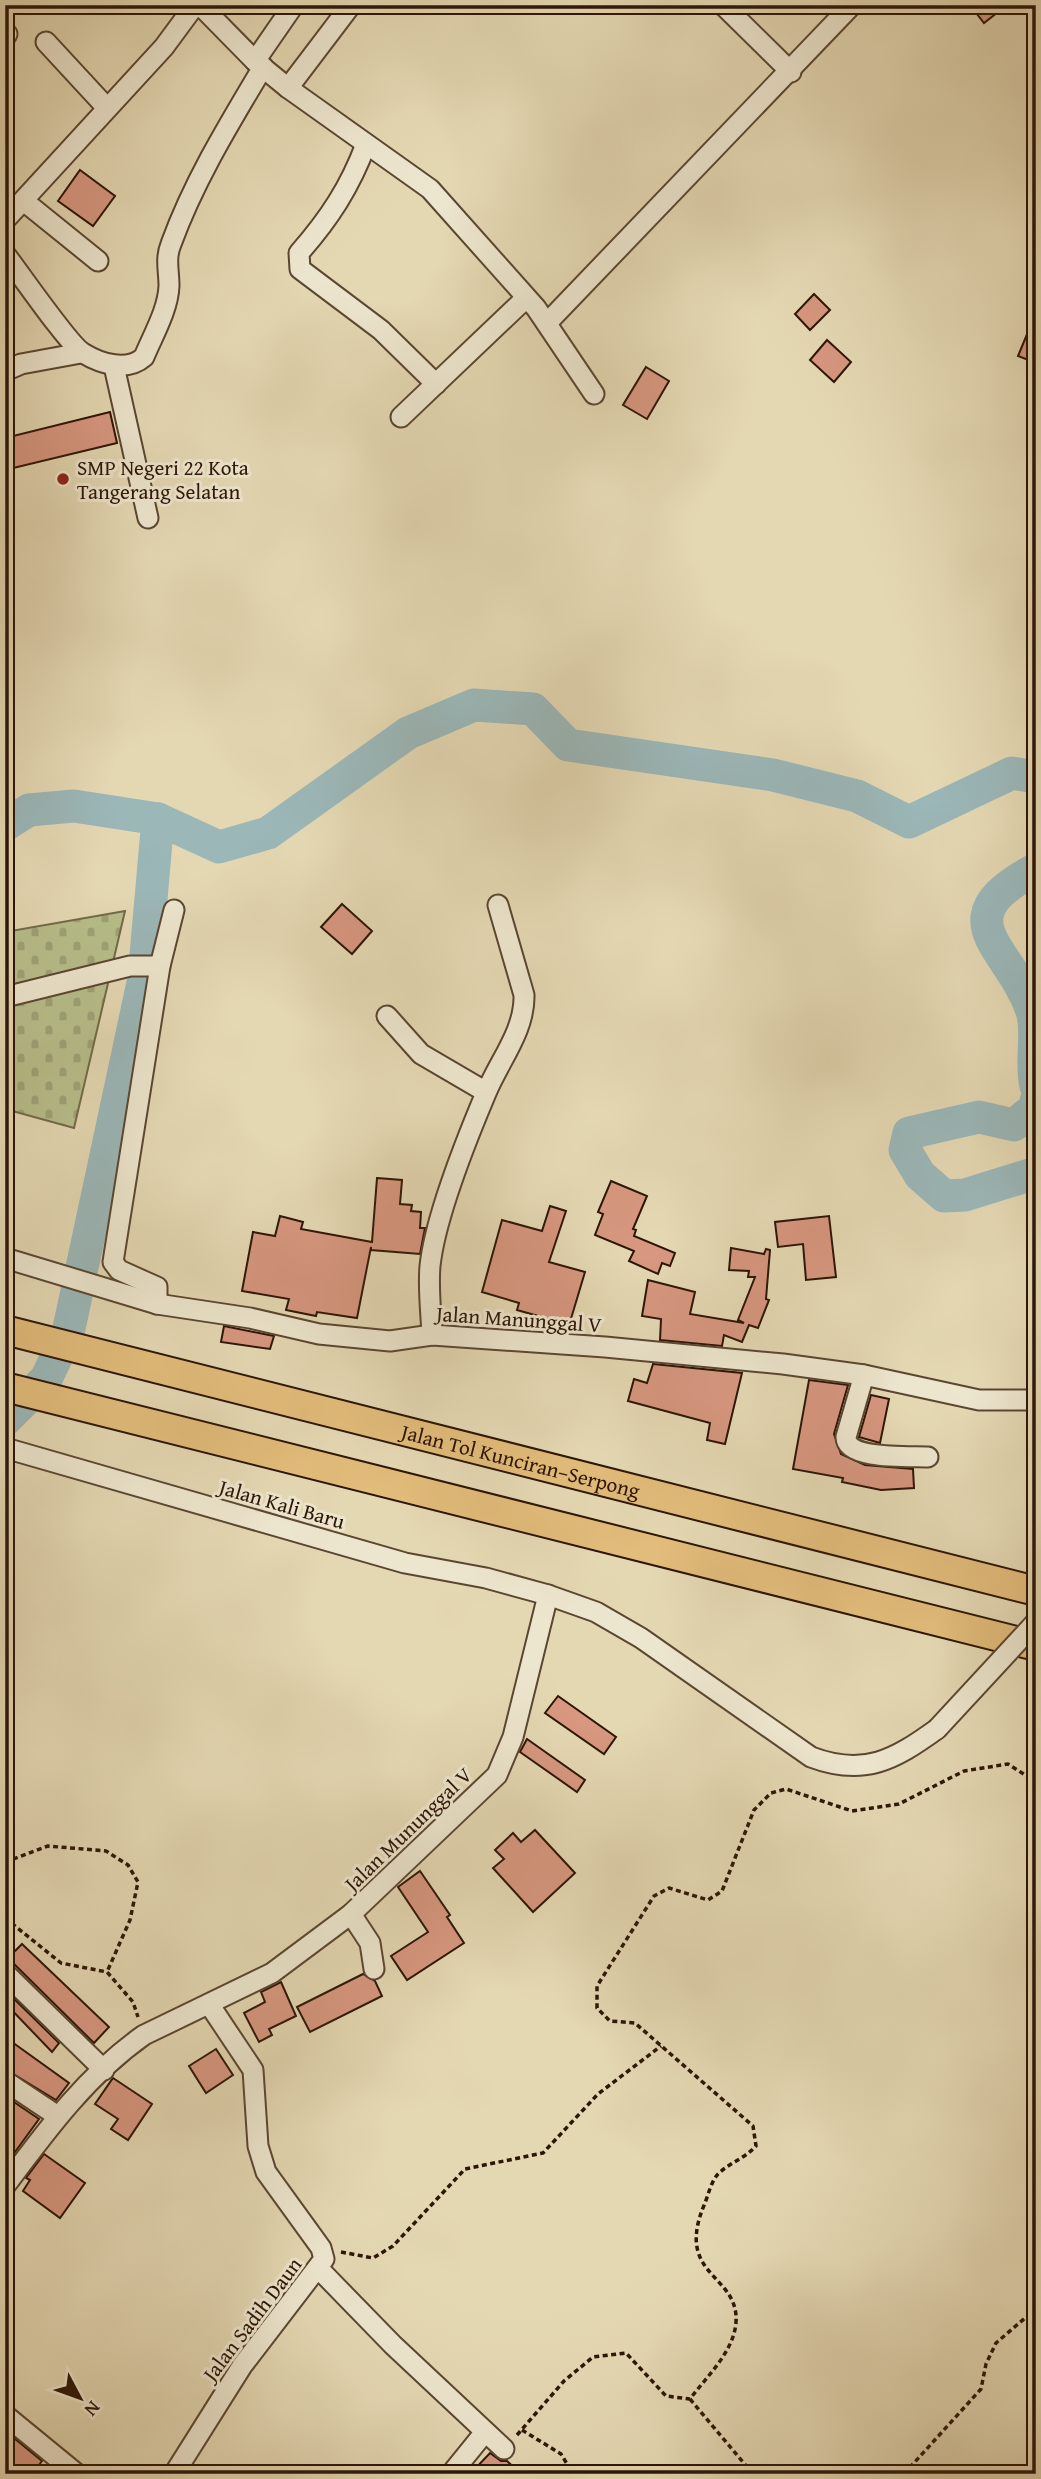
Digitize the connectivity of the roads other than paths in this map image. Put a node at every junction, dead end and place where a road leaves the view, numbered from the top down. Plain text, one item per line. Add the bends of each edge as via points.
1 (195, 5) edge
2 (200, 5) edge
3 (351, 5) edge
4 (723, 5) edge
5 (852, 5) edge
6 (293, 6) edge
7 (46, 42) dead end
8 (259, 64) junction
9 (791, 72) junction
10 (288, 88) junction
11 (107, 108) junction
12 (366, 144) junction
13 (12, 211) edge
14 (5, 254) edge
15 (98, 261) dead end
16 (526, 298) junction
17 (547, 323) junction
18 (81, 353) junction
19 (114, 366) junction
20 (5, 371) edge
21 (436, 384) junction
22 (594, 394) dead end
23 (401, 417) dead end
24 (148, 518) dead end
25 (498, 905) dead end
26 (174, 910) dead end
27 (155, 966) junction
28 (5, 997) edge
29 (387, 1016) dead end
30 (486, 1091) junction
31 (5, 1258) edge
32 (157, 1304) junction
33 (5, 1330) edge
34 (432, 1335) junction
35 (864, 1375) junction
36 (5, 1387) edge
37 (1036, 1399) edge
38 (5, 1448) edge
39 (928, 1457) dead end
40 (1036, 1591) edge
41 (548, 1595) junction
42 (1036, 1622) edge
43 (1036, 1646) edge
44 (351, 1914) junction
45 (374, 1969) dead end
46 (5, 1973) edge
47 (209, 2004) junction
48 (104, 2070) junction
49 (5, 2081) edge
50 (56, 2115) junction
51 (5, 2186) edge
52 (319, 2269) junction
53 (5, 2415) edge
54 (485, 2431) junction
55 (504, 2449) road end
56 (77, 2474) edge
57 (174, 2474) edge
58 (451, 2474) edge

1 - 11 street via 164,47
2 - 8 street
3 - 10 street
4 - 9 street
5 - 9 street
6 - 8 street
7 - 11 street
8 - 10 street
8 - 19 street via 170,245 163,313 144,357
9 - 17 street
10 - 12 street
11 - 13 street
12 - 16 street via 430,190
12 - 21 street via 337,206 299,253 300,269 381,330
13 - 15 street
14 - 18 street
16 - 17 street
16 - 21 street
17 - 22 street
18 - 19 street
18 - 20 street
19 - 24 street
21 - 23 street
25 - 30 street via 525,1008
26 - 27 street
27 - 28 street via 130,966
27 - 32 street via 113,1262 119,1270 156,1287
29 - 30 street via 421,1054
30 - 34 street via 435,1241 430,1267
31 - 32 street, Jalan Manunggal V
32 - 34 street, Jalan Manunggal V via 331,1335 390,1341
33 - 40 highway, Jalan Tol Kunciran–Serpong
34 - 35 street, Jalan Manunggal V via 633,1350
35 - 37 street, Jalan Manunggal V via 979,1400
35 - 39 street via 846,1437 850,1449
36 - 43 highway
38 - 41 street, Jalan Kali Baru via 405,1563
41 - 42 street, bridge via 596,1612 641,1638 811,1757 829,1764 860,1766 889,1761 937,1729
41 - 44 street, Jalan Mununggal V via 513,1737 498,1774
44 - 45 street via 370,1942
44 - 47 street, Jalan Mununggal V via 272,1973
46 - 48 street
47 - 48 street, Jalan Mununggal V via 144,2035
47 - 52 street, Jalan Sadih Daun via 253,2070 258,2146 266,2172 321,2248 324,2259
48 - 50 street, Jalan Mununggal V
49 - 50 street
50 - 51 street, Jalan Mununggal V
52 - 54 street
52 - 57 street, Jalan Sadih Daun via 242,2367
53 - 56 street
54 - 55 street
54 - 58 street

